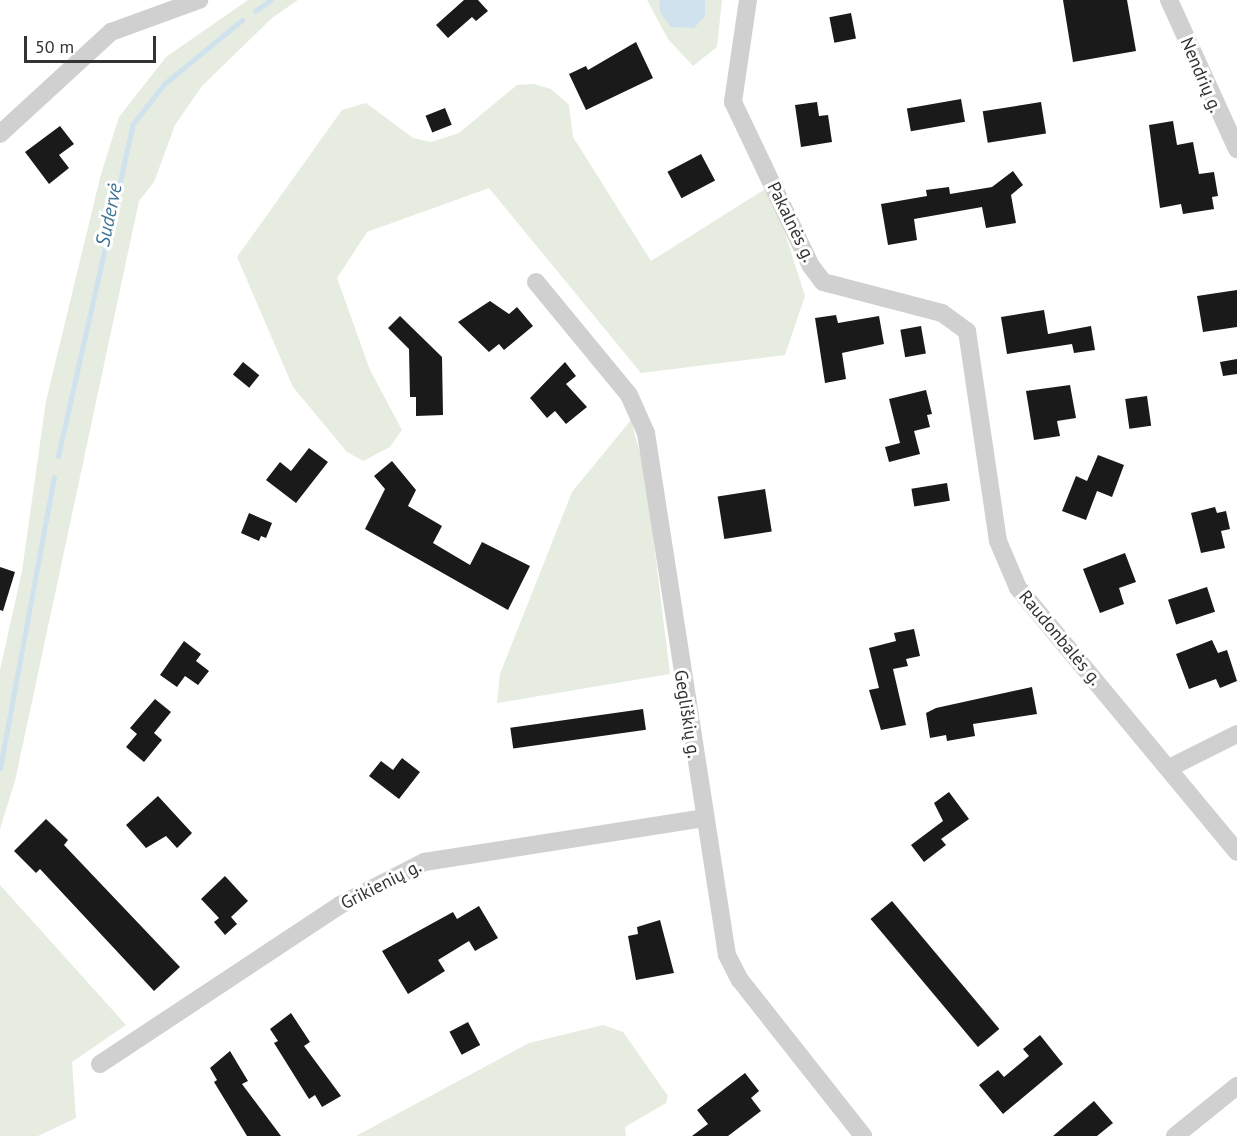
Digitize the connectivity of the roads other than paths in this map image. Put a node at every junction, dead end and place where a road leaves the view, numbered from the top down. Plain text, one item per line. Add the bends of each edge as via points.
1 (199, 0) edge
2 (748, 0) edge
3 (1169, 0) edge
4 (0, 134) edge
5 (1237, 149) edge
6 (536, 282) dead end
7 (971, 346) joint
8 (1237, 734) edge
9 (1169, 768) junction
10 (704, 818) junction
11 (1237, 852) edge
12 (100, 1064) dead end
13 (1237, 1086) edge
14 (863, 1136) edge
15 (1174, 1136) edge

1 - 4 street via 111,32
2 - 7 street, Pakalnės g. via 733,102 811,266 823,282 837,288 942,313 967,331
3 - 5 street, Nendrių g.
6 - 10 street, Gegliškių g. via 629,395 646,433
7 - 9 street, Raudonbalės g. via 1005,562 1018,588
8 - 9 street
9 - 11 street, Raudonbalės g.
10 - 12 street, Grikienių g. via 424,862 340,905
10 - 14 street, Gegliškių g. via 727,955 740,980
13 - 15 street

